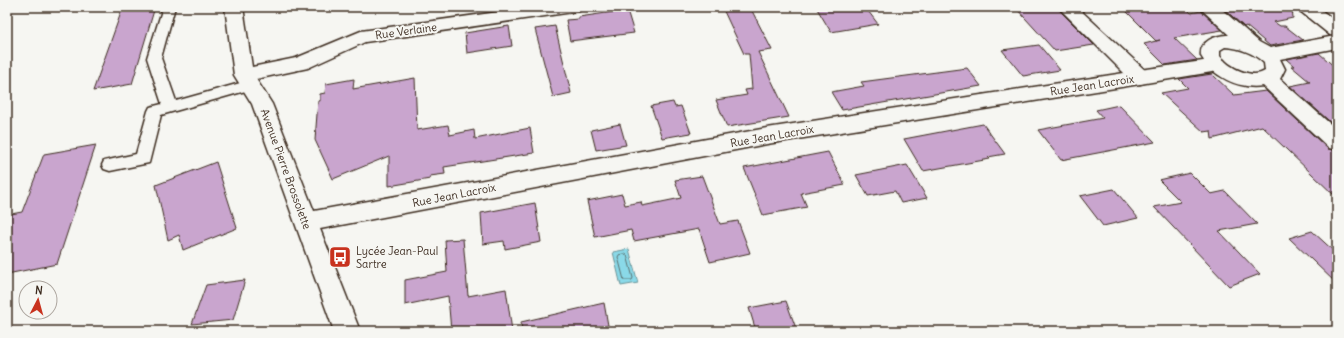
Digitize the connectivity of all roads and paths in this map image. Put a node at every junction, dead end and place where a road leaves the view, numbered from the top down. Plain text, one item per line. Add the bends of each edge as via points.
1 (169, 7) edge
2 (234, 7) edge
3 (573, 7) edge
4 (1067, 7) edge
5 (1208, 7) edge
6 (1306, 7) edge
7 (1337, 31) edge
8 (1337, 42) edge
9 (1260, 51) junction
10 (1217, 65) junction
11 (1140, 77) junction
12 (1267, 79) junction
13 (248, 80) junction
14 (172, 108) junction
15 (1337, 142) edge
16 (110, 165) dead end
17 (306, 222) junction
18 (347, 331) edge

1 - 14 lane via 154,58
2 - 13 street, Avenue Pierre Brossolette
3 - 13 street, Rue Verlaine via 362,37 301,63
4 - 11 street, Rue Jean Lacroix
5 - 9 street
6 - 7 street
8 - 9 street
9 - 10 street via 1232,41 1215,43 1210,47 1209,53
9 - 12 street via 1276,66 1276,72
10 - 11 street
10 - 12 street via 1225,71 1247,79
11 - 17 street, Rue Jean Lacroix via 767,136
12 - 15 street
13 - 14 lane
13 - 17 street, Avenue Pierre Brossolette via 262,104
14 - 16 lane via 155,111 143,159
17 - 18 street, Avenue Pierre Brossolette

